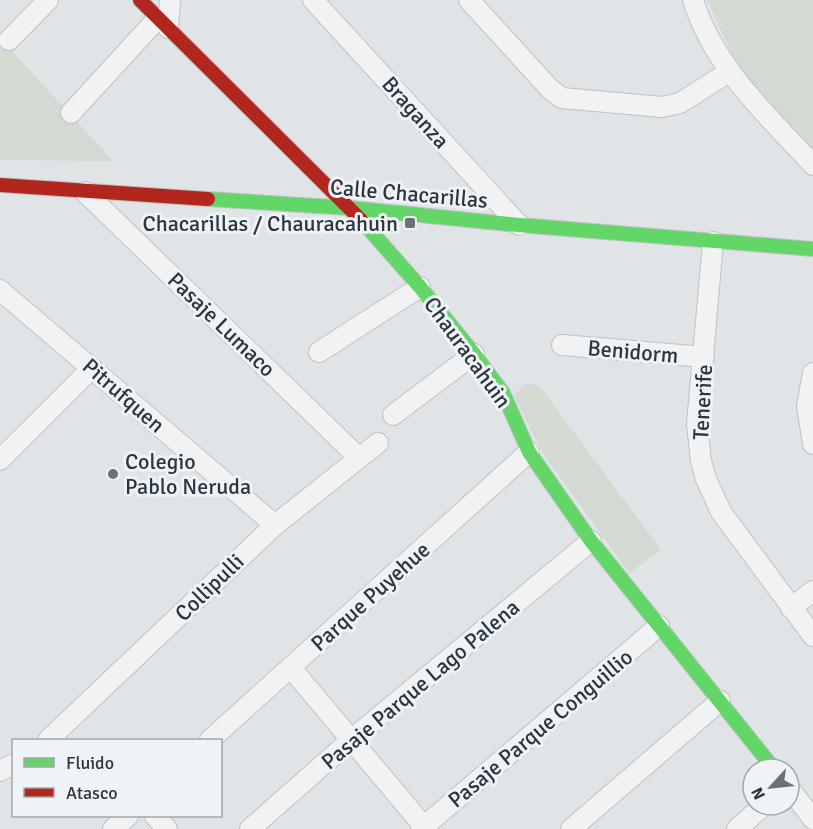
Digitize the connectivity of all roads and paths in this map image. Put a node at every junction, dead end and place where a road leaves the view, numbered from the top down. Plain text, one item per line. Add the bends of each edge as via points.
1 (48, 0) edge
2 (140, 0) edge
3 (170, 0) edge
4 (313, 0) edge
5 (469, 0) edge
6 (693, 0) edge
7 (163, 23) junction
8 (9, 40) dead end
9 (729, 72) junction
10 (71, 113) dead end
11 (813, 165) edge
12 (0, 185) edge
13 (85, 192) junction
14 (350, 208) junction
15 (519, 225) junction
16 (713, 242) junction
17 (813, 249) edge
18 (420, 287) junction
19 (0, 290) edge
20 (562, 345) dead end
21 (319, 352) dead end
22 (474, 354) junction
23 (704, 357) junction
24 (92, 368) junction
25 (813, 373) edge
26 (393, 415) dead end
27 (378, 443) dead end
28 (813, 444) edge
29 (529, 452) junction
30 (358, 457) junction
31 (0, 460) edge
32 (275, 525) junction
33 (591, 541) junction
34 (813, 591) edge
35 (790, 608) junction
36 (659, 626) junction
37 (813, 636) edge
38 (291, 668) junction
39 (720, 701) junction
40 (50, 739) edge
41 (212, 739) edge
42 (351, 740) junction
43 (764, 757) edge
44 (801, 804) edge
45 (127, 817) edge
46 (156, 817) edge
47 (750, 817) edge
48 (813, 819) edge
49 (424, 828) edge
50 (113, 829) edge
51 (166, 829) edge
52 (250, 829) edge
53 (571, 829) edge
54 (737, 829) edge

1 - 8 street
2 - 7 street, Chauracahuin
3 - 7 street
4 - 15 street, Braganza
5 - 9 street via 562,98 662,107 680,103
6 - 9 street via 705,32
7 - 10 street
7 - 14 street, Chauracahuin
9 - 11 street
12 - 13 street, Calle Chacarillas
13 - 14 street, Calle Chacarillas
13 - 30 street, Pasaje Lumaco
14 - 15 street, Calle Chacarillas
14 - 18 street, Chauracahuin
15 - 16 street, Calle Chacarillas
16 - 17 street, Calle Chacarillas
16 - 23 street, Tenerife
18 - 21 street
18 - 22 street, Chauracahuin
19 - 24 street, Pitrufquen
20 - 23 street, Benidorm
22 - 26 street
22 - 29 street, Chauracahuin via 502,393
23 - 35 street, Tenerife via 697,424 706,479 721,513
24 - 31 street
24 - 32 street, Pitrufquen
25 - 28 street via 807,406
27 - 30 street, Collipulli
29 - 33 street, Chauracahuin
29 - 38 street, Parque Puyehue
30 - 32 street, Collipulli
32 - 40 street, Collipulli
33 - 36 street, Chauracahuin
33 - 42 street, Pasaje Parque Lago Palena
34 - 35 street
35 - 37 street, Tenerife
36 - 39 street, Chauracahuin
36 - 49 street, Pasaje Parque Conguillio
38 - 41 street, Parque Puyehue
38 - 42 street
39 - 43 street, Chauracahuin
39 - 53 street
42 - 49 street
42 - 52 street, Pasaje Parque Lago Palena
44 - 48 street
45 - 50 street
46 - 51 street
47 - 54 street

